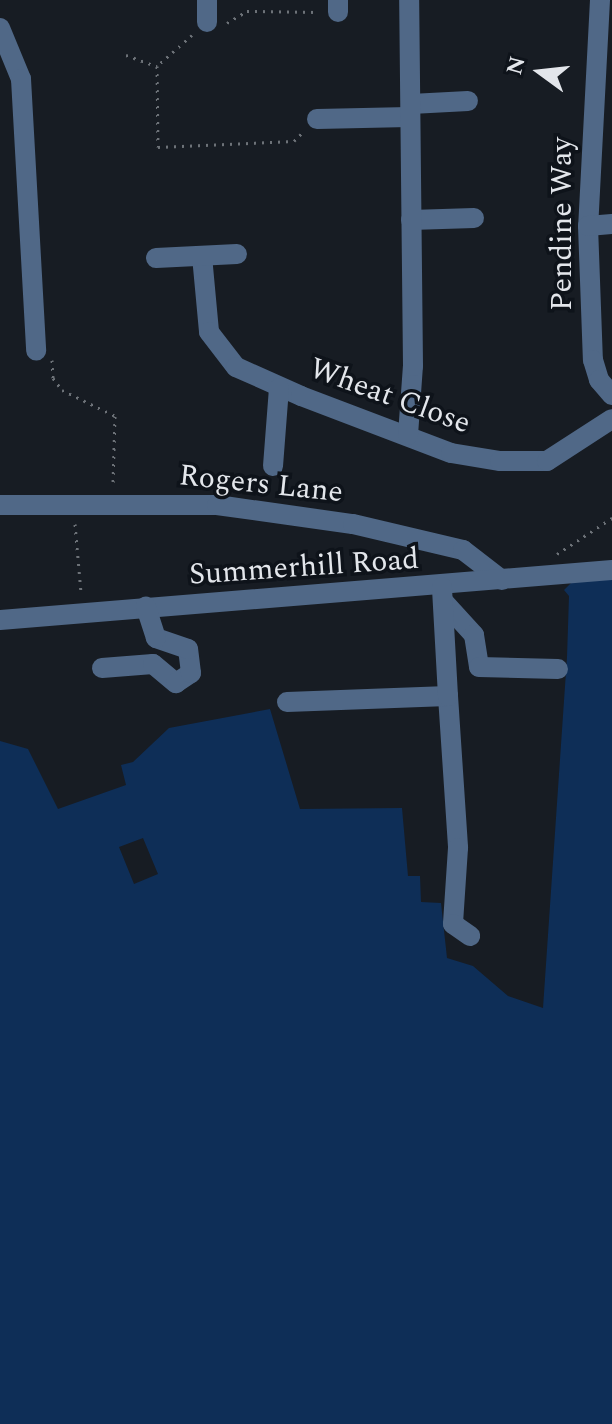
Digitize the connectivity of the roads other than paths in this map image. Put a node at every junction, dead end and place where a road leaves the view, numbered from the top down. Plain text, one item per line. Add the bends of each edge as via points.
1 (207, 0) edge
2 (409, 0) edge
3 (600, 0) edge
4 (207, 22) road end
5 (0, 28) edge
6 (604, 44) edge
7 (468, 101) dead end
8 (410, 111) junction
9 (317, 119) road end
10 (474, 218) dead end
11 (411, 220) junction
12 (612, 224) edge
13 (588, 226) junction
14 (237, 254) dead end
15 (202, 256) junction
16 (156, 258) dead end
17 (36, 351) road end
18 (279, 388) junction
19 (612, 395) edge
20 (612, 419) edge
21 (408, 435) junction
22 (273, 466) dead end
23 (0, 505) edge
24 (612, 570) edge
25 (502, 580) junction
26 (442, 594) junction
27 (146, 607) junction
28 (0, 620) edge
29 (102, 668) dead end
30 (558, 669) dead end
31 (448, 696) junction
32 (287, 702) dead end
33 (470, 936) dead end

1 - 4 street
2 - 8 street
3 - 6 street, Pendine Way
5 - 17 street via 21,79
6 - 13 street, Pendine Way
7 - 8 street
8 - 9 street
8 - 11 street
10 - 11 street
11 - 21 street via 413,366
12 - 13 street
13 - 19 street, Pendine Way via 593,360 599,380
14 - 15 street
15 - 16 street
15 - 18 street, Wheat Close via 209,332 236,367
18 - 21 street, Wheat Close
18 - 22 street, Wheat Close
20 - 21 street, Wheat Close via 547,461 475,458
23 - 25 street, Rogers Lane via 217,505 353,524 463,550
24 - 25 street, Summerhill Road
25 - 26 street, Summerhill Road
26 - 27 street, Summerhill Road
26 - 30 street via 482,634 479,667
26 - 31 street
27 - 28 street, Summerhill Road
27 - 29 street via 156,638 188,649 191,673 176,683 153,664
31 - 32 street
31 - 33 street via 458,848 453,924

